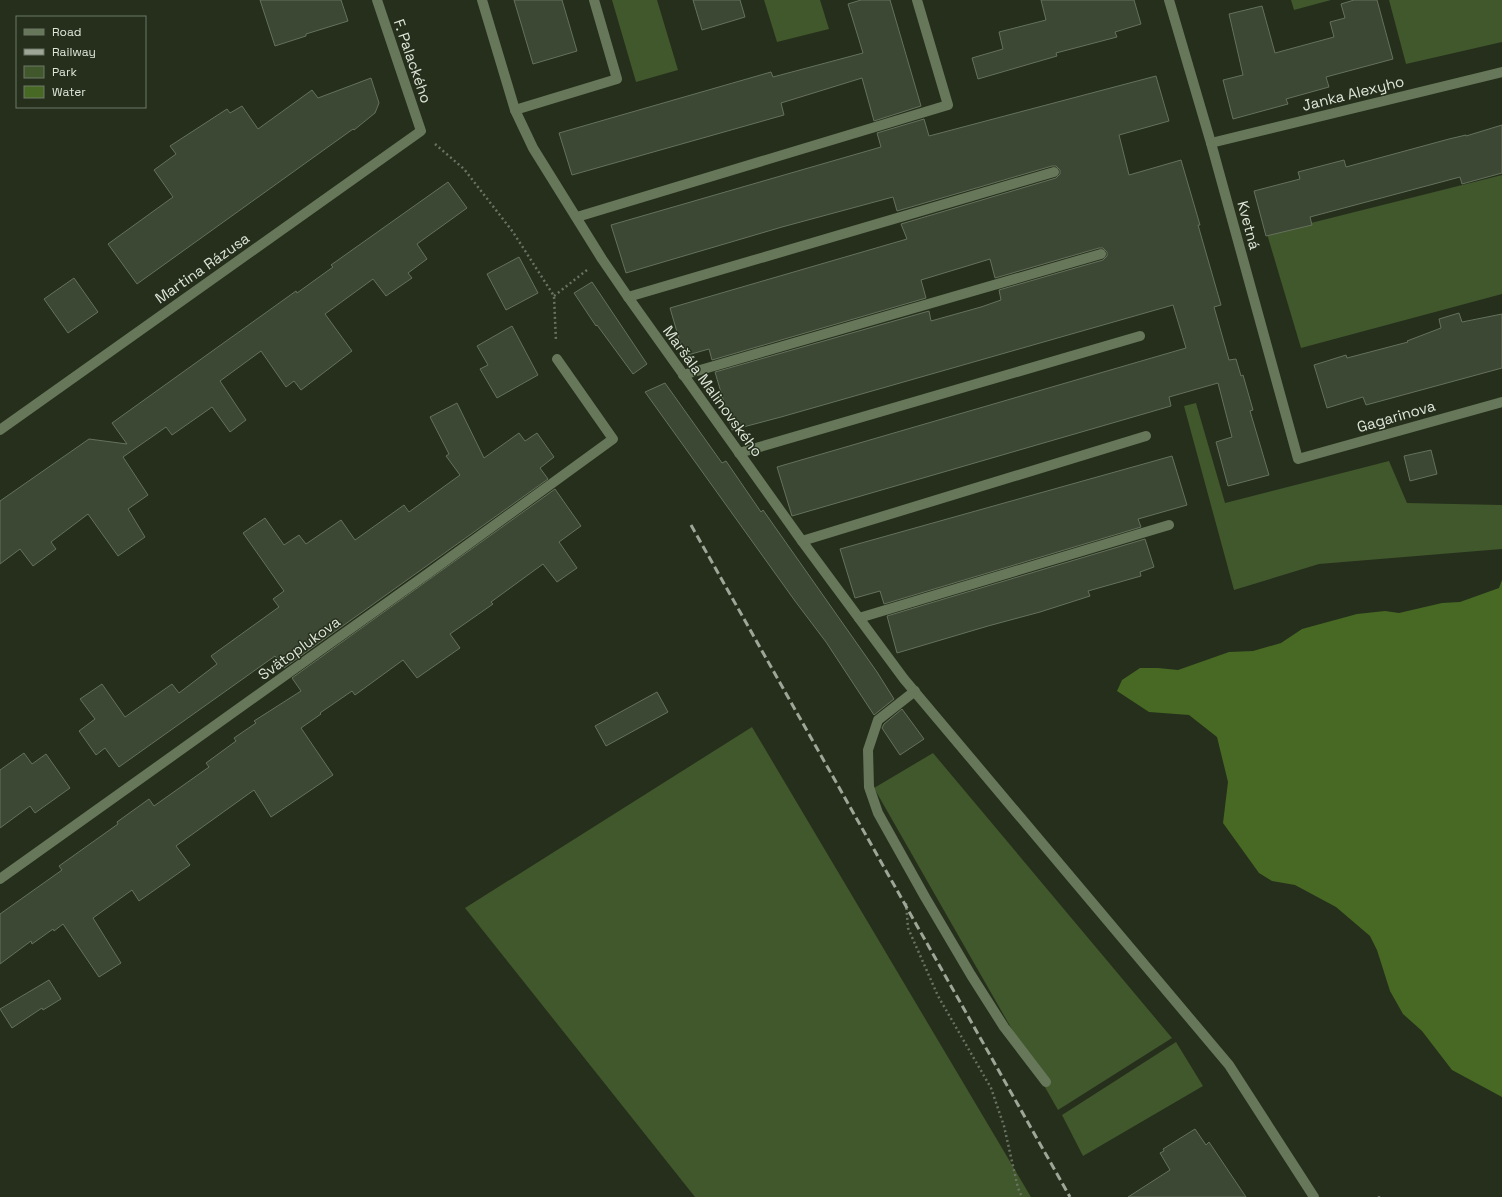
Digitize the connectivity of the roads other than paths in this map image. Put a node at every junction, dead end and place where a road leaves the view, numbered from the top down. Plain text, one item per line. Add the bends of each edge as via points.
1 (377, 0) edge
2 (482, 0) edge
3 (594, 0) edge
4 (917, 0) edge
5 (1169, 0) edge
6 (1502, 72) edge
7 (515, 110) junction
8 (421, 131) joint
9 (1210, 143) junction
10 (1054, 172) dead end
11 (577, 217) junction
12 (1101, 254) dead end
13 (628, 297) junction
14 (1140, 336) dead end
15 (557, 358) road end
16 (683, 375) junction
17 (1502, 402) edge
18 (0, 430) edge
19 (1146, 436) dead end
20 (739, 452) junction
21 (1298, 459) joint
22 (1169, 525) dead end
23 (802, 541) junction
24 (859, 618) junction
25 (915, 691) junction
26 (0, 879) edge
27 (1046, 1082) dead end
28 (1314, 1197) edge

1 - 8 street, F. Palackého
2 - 7 street, Maršála Malinovského
3 - 7 street via 617,79
4 - 11 street via 948,105
5 - 9 street, Kvetná
6 - 9 street, Janka Alexyho
7 - 11 street, Maršála Malinovského via 533,148
8 - 18 street, Martina Rázusa
9 - 21 street, Kvetná
10 - 13 street
11 - 13 street, Maršála Malinovského
12 - 16 street
13 - 16 street, Maršála Malinovského
14 - 20 street
15 - 26 street, Svätoplukova via 613,438 424,577
16 - 20 street, Maršála Malinovského
17 - 21 street, Gagarinova
19 - 23 street
20 - 23 street, Maršála Malinovského
22 - 24 street
23 - 24 street, Maršála Malinovského
24 - 25 street, Maršála Malinovského
25 - 27 street via 878,720 868,750 869,787 878,813 971,975 1004,1027
25 - 28 street, Maršála Malinovského via 1229,1065

